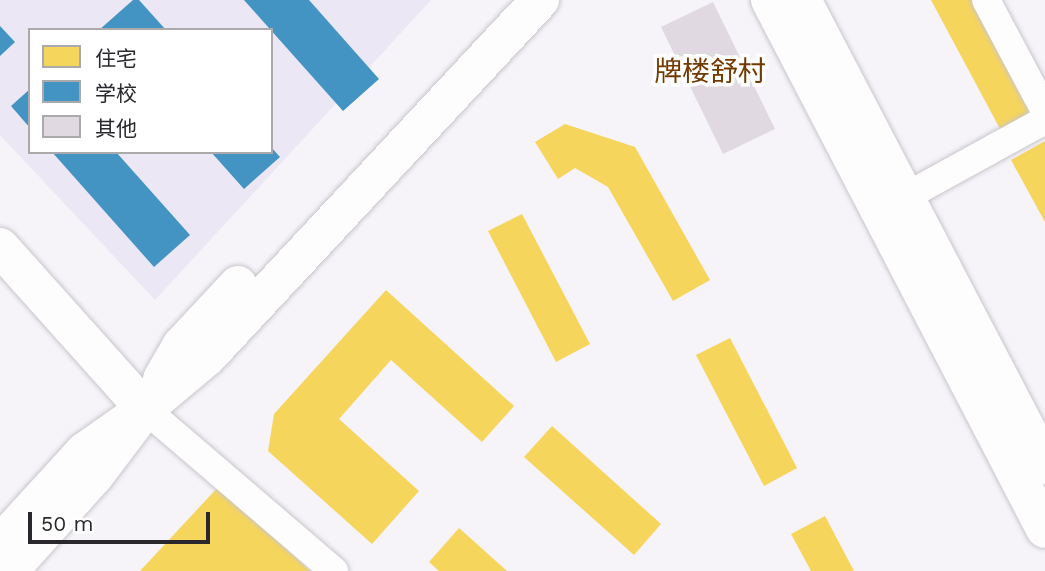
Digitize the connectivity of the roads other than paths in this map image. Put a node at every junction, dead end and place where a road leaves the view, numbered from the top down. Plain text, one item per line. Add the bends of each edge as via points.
1 (505, 0) edge
2 (540, 0) edge
3 (770, 0) edge
4 (802, 0) edge
5 (986, 0) edge
6 (1036, 74) edge
7 (1045, 111) edge
8 (1045, 120) edge
9 (905, 197) junction
10 (0, 247) edge
11 (145, 409) junction
12 (1045, 465) edge
13 (1045, 529) edge
14 (0, 544) edge
15 (9, 571) edge
16 (334, 571) edge

1 - 11 main road via 182,345
2 - 11 main road via 208,356
3 - 13 main road
4 - 9 main road
5 - 6 street
6 - 7 street
8 - 9 street
9 - 12 main road
10 - 11 main road
11 - 14 main road via 84,452
11 - 15 main road via 95,475
11 - 16 street

